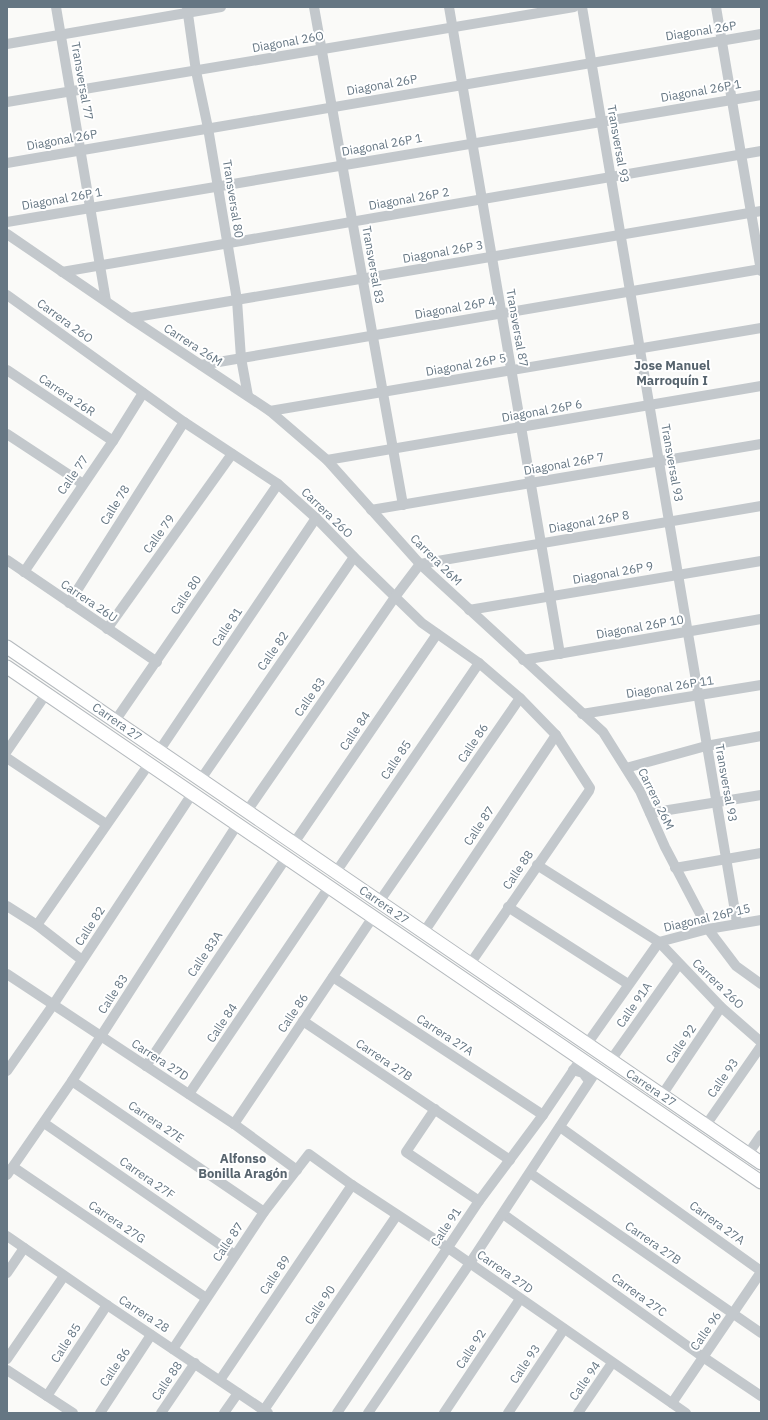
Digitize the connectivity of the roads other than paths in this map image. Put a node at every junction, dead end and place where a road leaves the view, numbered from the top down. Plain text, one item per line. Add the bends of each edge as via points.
1 (56, 7) edge
2 (221, 7) edge
3 (314, 7) edge
4 (449, 7) edge
5 (574, 7) edge
6 (582, 7) edge
7 (716, 7) edge
8 (187, 10) edge
9 (453, 28) junction
10 (761, 34) edge
11 (61, 35) junction
12 (721, 40) junction
13 (7, 44) edge
14 (321, 49) junction
15 (591, 63) junction
16 (196, 71) junction
17 (462, 85) junction
18 (71, 92) junction
19 (761, 95) edge
20 (732, 99) junction
21 (7, 102) edge
22 (332, 107) junction
23 (601, 122) junction
24 (208, 128) junction
25 (473, 143) junction
26 (80, 150) junction
27 (761, 151) edge
28 (741, 155) junction
29 (7, 163) edge
30 (342, 165) junction
31 (610, 177) junction
32 (218, 186) junction
33 (482, 200) junction
34 (90, 208) junction
35 (756, 212) edge
36 (7, 222) edge
37 (352, 222) junction
38 (7, 234) edge
39 (620, 235) junction
40 (226, 243) junction
41 (492, 257) junction
42 (100, 265) junction
43 (761, 270) edge
44 (62, 272) junction
45 (362, 279) junction
46 (630, 292) junction
47 (7, 295) edge
48 (237, 300) junction
49 (106, 301) junction
50 (502, 314) junction
51 (130, 318) junction
52 (761, 328) edge
53 (373, 336) junction
54 (639, 349) junction
55 (241, 358) junction
56 (201, 365) junction
57 (7, 370) edge
58 (511, 370) junction
59 (761, 386) edge
60 (143, 392) junction
61 (383, 392) junction
62 (248, 396) junction
63 (649, 405) junction
64 (270, 411) junction
65 (184, 422) junction
66 (521, 427) junction
67 (7, 434) edge
68 (113, 441) junction
69 (761, 444) edge
70 (393, 449) junction
71 (232, 454) junction
72 (327, 460) junction
73 (658, 461) junction
74 (531, 483) junction
75 (83, 484) junction
76 (278, 484) junction
77 (403, 505) junction
78 (761, 506) edge
79 (371, 510) junction
80 (316, 518) junction
81 (668, 522) junction
82 (541, 543) junction
83 (354, 558) junction
84 (7, 560) edge
85 (761, 560) edge
86 (420, 564) junction
87 (24, 572) junction
88 (678, 575) junction
89 (550, 596) junction
90 (395, 597) junction
91 (69, 603) junction
92 (468, 610) junction
93 (761, 619) edge
94 (107, 629) junction
95 (687, 632) junction
96 (437, 634) junction
97 (7, 647) edge
98 (560, 654) junction
99 (523, 660) junction
100 (157, 662) junction
101 (478, 663) junction
102 (7, 667) edge
103 (761, 685) edge
104 (46, 694) junction
105 (698, 696) junction
106 (520, 698) junction
107 (582, 714) junction
108 (115, 721) junction
109 (556, 735) junction
110 (761, 736) edge
111 (706, 746) junction
112 (7, 751) edge
113 (159, 751) junction
114 (7, 758) edge
115 (149, 764) junction
116 (626, 768) junction
117 (201, 779) junction
118 (589, 792) joint
119 (192, 794) junction
120 (761, 795) edge
121 (716, 802) junction
122 (247, 811) junction
123 (650, 813) junction
124 (106, 824) junction
125 (237, 825) junction
126 (294, 843) junction
127 (761, 853) edge
128 (286, 858) junction
129 (726, 859) junction
130 (537, 865) junction
131 (675, 868) junction
132 (336, 872) junction
133 (329, 887) junction
134 (379, 902) junction
135 (7, 906) edge
136 (508, 907) junction
137 (373, 917) junction
138 (761, 920) edge
139 (737, 923) junction
140 (37, 925) junction
141 (705, 930) junction
142 (424, 932) junction
143 (659, 942) junction
144 (82, 960) junction
145 (470, 964) junction
146 (679, 964) junction
147 (8, 976) edge
148 (332, 977) junction
149 (758, 979) edge
150 (628, 984) junction
151 (53, 1005) junction
152 (721, 1007) junction
153 (303, 1021) junction
154 (100, 1037) junction
155 (761, 1042) edge
156 (587, 1044) junction
157 (761, 1046) edge
158 (580, 1059) junction
159 (611, 1060) junction
160 (146, 1066) junction
161 (573, 1070) junction
162 (597, 1070) junction
163 (7, 1071) edge
164 (72, 1081) junction
165 (589, 1081) junction
166 (189, 1094) junction
167 (662, 1095) junction
168 (435, 1109) junction
169 (543, 1115) junction
170 (44, 1123) junction
171 (234, 1124) junction
172 (706, 1125) junction
173 (560, 1127) junction
174 (761, 1135) edge
175 (309, 1154) joint
176 (748, 1154) junction
177 (510, 1160) junction
178 (761, 1163) edge
179 (297, 1170) junction
180 (10, 1171) edge
181 (530, 1173) junction
182 (761, 1182) edge
183 (352, 1185) junction
184 (479, 1201) junction
185 (264, 1212) junction
186 (503, 1214) junction
187 (397, 1215) junction
188 (7, 1236) edge
189 (24, 1248) junction
190 (448, 1248) junction
191 (235, 1255) junction
192 (470, 1264) junction
193 (761, 1272) edge
194 (7, 1273) edge
195 (64, 1276) junction
196 (206, 1298) junction
197 (520, 1299) junction
198 (107, 1306) junction
199 (733, 1314) junction
200 (564, 1329) junction
201 (761, 1333) edge
202 (151, 1335) junction
203 (173, 1349) junction
204 (703, 1357) junction
205 (7, 1359) edge
206 (195, 1363) junction
207 (612, 1363) junction
208 (7, 1370) edge
209 (220, 1380) junction
210 (238, 1393) junction
211 (47, 1396) junction
212 (761, 1396) edge
213 (672, 1403) junction
214 (266, 1411) edge
215 (73, 1413) edge
216 (100, 1413) edge
217 (161, 1413) edge
218 (224, 1413) edge
219 (337, 1413) edge
220 (368, 1413) edge
221 (444, 1413) edge
222 (508, 1413) edge
223 (578, 1413) edge
224 (686, 1413) edge

1 - 11 street, Transversal 77
2 - 8 street
3 - 14 street, Transversal 83
4 - 9 street, Transversal 87
5 - 9 street, Diagonal 26O
6 - 15 street, Transversal 93
7 - 12 street
8 - 11 street
8 - 16 street, Transversal 80
9 - 14 street, Diagonal 26O
9 - 17 street, Transversal 87
10 - 12 street, Diagonal 26P
11 - 13 street
11 - 18 street, Transversal 77
12 - 15 street, Diagonal 26P
12 - 20 street
14 - 16 street, Diagonal 26O
14 - 22 street, Transversal 83
15 - 17 street, Diagonal 26P
15 - 23 street, Transversal 93
16 - 18 street, Diagonal 26O
16 - 24 street, Transversal 80
17 - 22 street, Diagonal 26P
17 - 25 street, Transversal 87
18 - 21 street, Diagonal 26O
18 - 26 street, Transversal 77
19 - 20 street, Diagonal 26P 1
20 - 23 street, Diagonal 26P 1
20 - 28 street
22 - 24 street, Diagonal 26P
22 - 30 street, Transversal 83
23 - 25 street, Diagonal 26P 1
23 - 31 street, Transversal 93
24 - 26 street, Diagonal 26P
24 - 32 street, Transversal 80
25 - 30 street, Diagonal 26P 1
25 - 33 street, Transversal 87
26 - 29 street, Diagonal 26P
26 - 34 street, Transversal 77
27 - 28 street, Diagonal 26P 2
28 - 31 street, Diagonal 26P 2
28 - 35 street
30 - 32 street, Diagonal 26P 1
30 - 37 street, Transversal 83
31 - 33 street, Diagonal 26P 2
31 - 39 street, Transversal 93
32 - 34 street, Diagonal 26P 1
32 - 40 street, Transversal 80
33 - 37 street, Diagonal 26P 2
33 - 41 street, Transversal 87
34 - 36 street, Diagonal 26P 1
34 - 42 street, Transversal 77
35 - 39 street, Diagonal 26P 3
35 - 43 street
37 - 40 street, Diagonal 26P 2
37 - 45 street, Transversal 83
38 - 44 street, Carrera 26M
39 - 41 street, Diagonal 26P 3
39 - 46 street, Transversal 93
40 - 42 street, Diagonal 26P 2
40 - 48 street, Transversal 80
41 - 45 street, Diagonal 26P 3
41 - 50 street, Transversal 87
42 - 44 street, Diagonal 26P 2
42 - 49 street, Transversal 77
43 - 46 street, Diagonal 26P 4
44 - 49 street, Carrera 26M
45 - 48 street, Diagonal 26P 3
45 - 53 street, Transversal 83
46 - 50 street, Diagonal 26P 4
46 - 54 street, Transversal 93
47 - 60 street, Carrera 26O
48 - 51 street, Diagonal 26P 3
48 - 55 street, Transversal 80
49 - 51 street, Carrera 26M
50 - 53 street, Diagonal 26P 4
50 - 58 street, Transversal 87
51 - 56 street, Carrera 26M
52 - 54 street, Diagonal 26P 5
53 - 55 street, Diagonal 26P 4
53 - 61 street, Transversal 83
54 - 58 street, Diagonal 26P 5
54 - 63 street, Transversal 93
55 - 56 street, Diagonal 26P 4
55 - 62 street, Transversal 80
56 - 62 street, Carrera 26M
57 - 68 street, Carrera 26R
58 - 61 street, Diagonal 26P 5
58 - 66 street, Transversal 87
59 - 63 street, Diagonal 26P 6
60 - 65 street, Carrera 26O
60 - 68 street, Calle 77
61 - 64 street, Diagonal 26P 5
61 - 70 street, Transversal 83
62 - 64 street, Carrera 26M
63 - 66 street, Diagonal 26P 6
63 - 73 street, Transversal 93
64 - 72 street, Carrera 26M
65 - 71 street, Carrera 26O
65 - 91 street, Calle 78
66 - 70 street, Diagonal 26P 6
66 - 74 street, Transversal 87
67 - 75 street
68 - 75 street, Calle 77
69 - 73 street, Diagonal 26P 7
70 - 72 street, Diagonal 26P 6
70 - 77 street, Transversal 83
71 - 76 street, Carrera 26O
71 - 94 street, Calle 79
72 - 79 street, Carrera 26M
73 - 74 street, Diagonal 26P 7
73 - 81 street, Transversal 93
74 - 77 street, Diagonal 26P 7
74 - 82 street, Transversal 87
75 - 87 street, Calle 77
76 - 80 street, Carrera 26O
76 - 100 street, Calle 80
77 - 79 street, Diagonal 26P 7
78 - 81 street, Diagonal 26P 8
79 - 86 street, Carrera 26M
80 - 83 street, Carrera 26O
80 - 113 street, Calle 81
81 - 82 street, Diagonal 26P 8
81 - 88 street, Transversal 93
82 - 86 street, Diagonal 26P 8
82 - 89 street, Transversal 87
83 - 90 street, Carrera 26O
83 - 117 street, Calle 82
84 - 87 street, Carrera 26U
85 - 88 street, Diagonal 26P 9
86 - 90 street, Calle 83
86 - 92 street, Carrera 26M
87 - 91 street, Carrera 26U
88 - 89 street, Diagonal 26P 9
88 - 95 street, Transversal 93
89 - 92 street, Diagonal 26P 9
89 - 98 street, Transversal 87
90 - 96 street, Carrera 26O
90 - 122 street, Calle 83
91 - 94 street, Carrera 26U
92 - 99 street, Carrera 26M
93 - 95 street, Diagonal 26P 10
94 - 100 street, Carrera 26U
95 - 98 street, Diagonal 26P 10
95 - 105 street, Transversal 93
96 - 101 street, Carrera 26O
96 - 126 street, Calle 84
97 - 108 main road, Carrera 27
98 - 99 street, Diagonal 26P 10
99 - 107 street, Carrera 26M
100 - 108 street, Calle 80
101 - 106 street, Carrera 26O
101 - 132 street, Calle 85
102 - 104 main road, Carrera 27
103 - 105 street, Diagonal 26P 11
104 - 112 street
104 - 115 main road, Carrera 27
105 - 107 street, Diagonal 26P 11
105 - 111 street, Transversal 93
106 - 109 street, Carrera 26O
106 - 134 street, Calle 86
107 - 116 street, Carrera 26M via 603,732
108 - 113 main road, Carrera 27
109 - 118 street, Carrera 26O via 590,788
109 - 142 street, Calle 87
110 - 111 street
111 - 116 street
111 - 121 street, Transversal 93
113 - 117 main road, Carrera 27
114 - 124 street
115 - 119 main road, Carrera 27
115 - 124 street
116 - 123 street, Carrera 26M
117 - 122 main road, Carrera 27
118 - 130 street, Calle 88
119 - 125 main road, Carrera 27
119 - 144 street, Calle 82
120 - 121 street
121 - 123 street
121 - 129 street, Transversal 93
122 - 126 main road, Carrera 27
123 - 131 street, Carrera 26M
124 - 140 street
125 - 128 main road, Carrera 27
125 - 154 street, Calle 83
126 - 132 main road, Carrera 27
127 - 129 street
128 - 133 main road, Carrera 27
128 - 160 street, Calle 83A
129 - 131 street
129 - 139 street, Transversal 93
130 - 136 street, Calle 88
130 - 143 street, Carrera 26O
131 - 141 street, Carrera 26M
132 - 134 main road, Carrera 27
133 - 137 main road, Carrera 27
133 - 166 street, Calle 84
134 - 142 main road, Carrera 27
135 - 140 street
136 - 145 street, Calle 88
136 - 150 street
137 - 148 street, Calle 86
137 - 158 main road, Carrera 27
138 - 139 street, Diagonal 26P 15
139 - 141 street, Diagonal 26P 15
140 - 144 street
141 - 143 street, Diagonal 26P 15
141 - 149 street, Carrera 26M via 736,966
142 - 145 main road, Carrera 27
143 - 146 street, Carrera 26O
143 - 150 street
144 - 151 street, Calle 82
145 - 156 main road, Carrera 27
146 - 152 street, Carrera 26O
146 - 159 street, Calle 91A
147 - 151 street, Carrera 27D
148 - 153 street, Calle 86
148 - 169 street, Carrera 27A
150 - 156 street
151 - 154 street, Carrera 27D
151 - 163 street, Calle 82
152 - 155 street, Carrera 26O
152 - 167 street, Calle 92
153 - 168 street, Carrera 27B
153 - 171 street, Calle 86
154 - 160 street, Carrera 27D
154 - 164 street, Calle 83
156 - 159 main road, Carrera 27
157 - 172 street, Calle 93
158 - 161 street, Calle 91
158 - 162 main road, Carrera 27
159 - 167 main road, Carrera 27
160 - 166 street, Carrera 27D
161 - 165 street via 583,1073
161 - 169 street, Calle 91
162 - 165 street
162 - 182 main road, Carrera 27
164 - 170 street, Calle 83
164 - 185 street, Carrera 27E
165 - 173 street
166 - 171 street, Carrera 27D
167 - 172 main road, Carrera 27
168 - 177 street, Carrera 27B
168 - 184 street via 406,1152
169 - 177 street, Calle 91
170 - 180 street, Calle 83
170 - 191 street, Carrera 27F
171 - 179 street, Carrera 27D
172 - 176 main road, Carrera 27
173 - 181 street
173 - 193 street, Carrera 27A
174 - 176 street
175 - 179 street, Calle 87
175 - 183 street, Carrera 27D
176 - 178 main road, Carrera 27
177 - 184 street, Calle 91
179 - 185 street, Calle 87
180 - 196 street, Carrera 27G
181 - 186 street
181 - 199 street, Carrera 27B
183 - 187 street, Carrera 27D
183 - 209 street, Calle 89
184 - 190 street, Calle 91
185 - 191 street, Calle 87
186 - 192 street
186 - 204 street, Carrera 27C
187 - 190 street, Carrera 27D
187 - 214 street, Calle 90
188 - 189 street, Carrera 28
189 - 194 street
189 - 195 street, Carrera 28
190 - 192 street, Carrera 27D
190 - 219 street, Calle 91
191 - 196 street, Calle 87
192 - 197 street, Carrera 27D
192 - 220 street
193 - 199 street, Calle 96
195 - 198 street, Carrera 28
195 - 205 street
196 - 203 street, Calle 87
197 - 200 street, Carrera 27D
197 - 221 street, Calle 92
198 - 202 street, Carrera 28
198 - 211 street, Calle 85
199 - 201 street, Carrera 27B
199 - 204 street, Calle 96
200 - 207 street, Carrera 27D
200 - 222 street, Calle 93
202 - 203 street, Carrera 28
202 - 216 street, Calle 86
203 - 206 street, Carrera 28
204 - 212 street, Carrera 27C
204 - 213 street, Calle 96
206 - 209 street, Carrera 28
206 - 217 street, Calle 88
207 - 213 street, Carrera 27D
207 - 223 street, Calle 94
208 - 211 street
209 - 210 street, Carrera 28
210 - 214 street, Carrera 28
210 - 218 street
211 - 215 street
213 - 224 street, Carrera 27D

